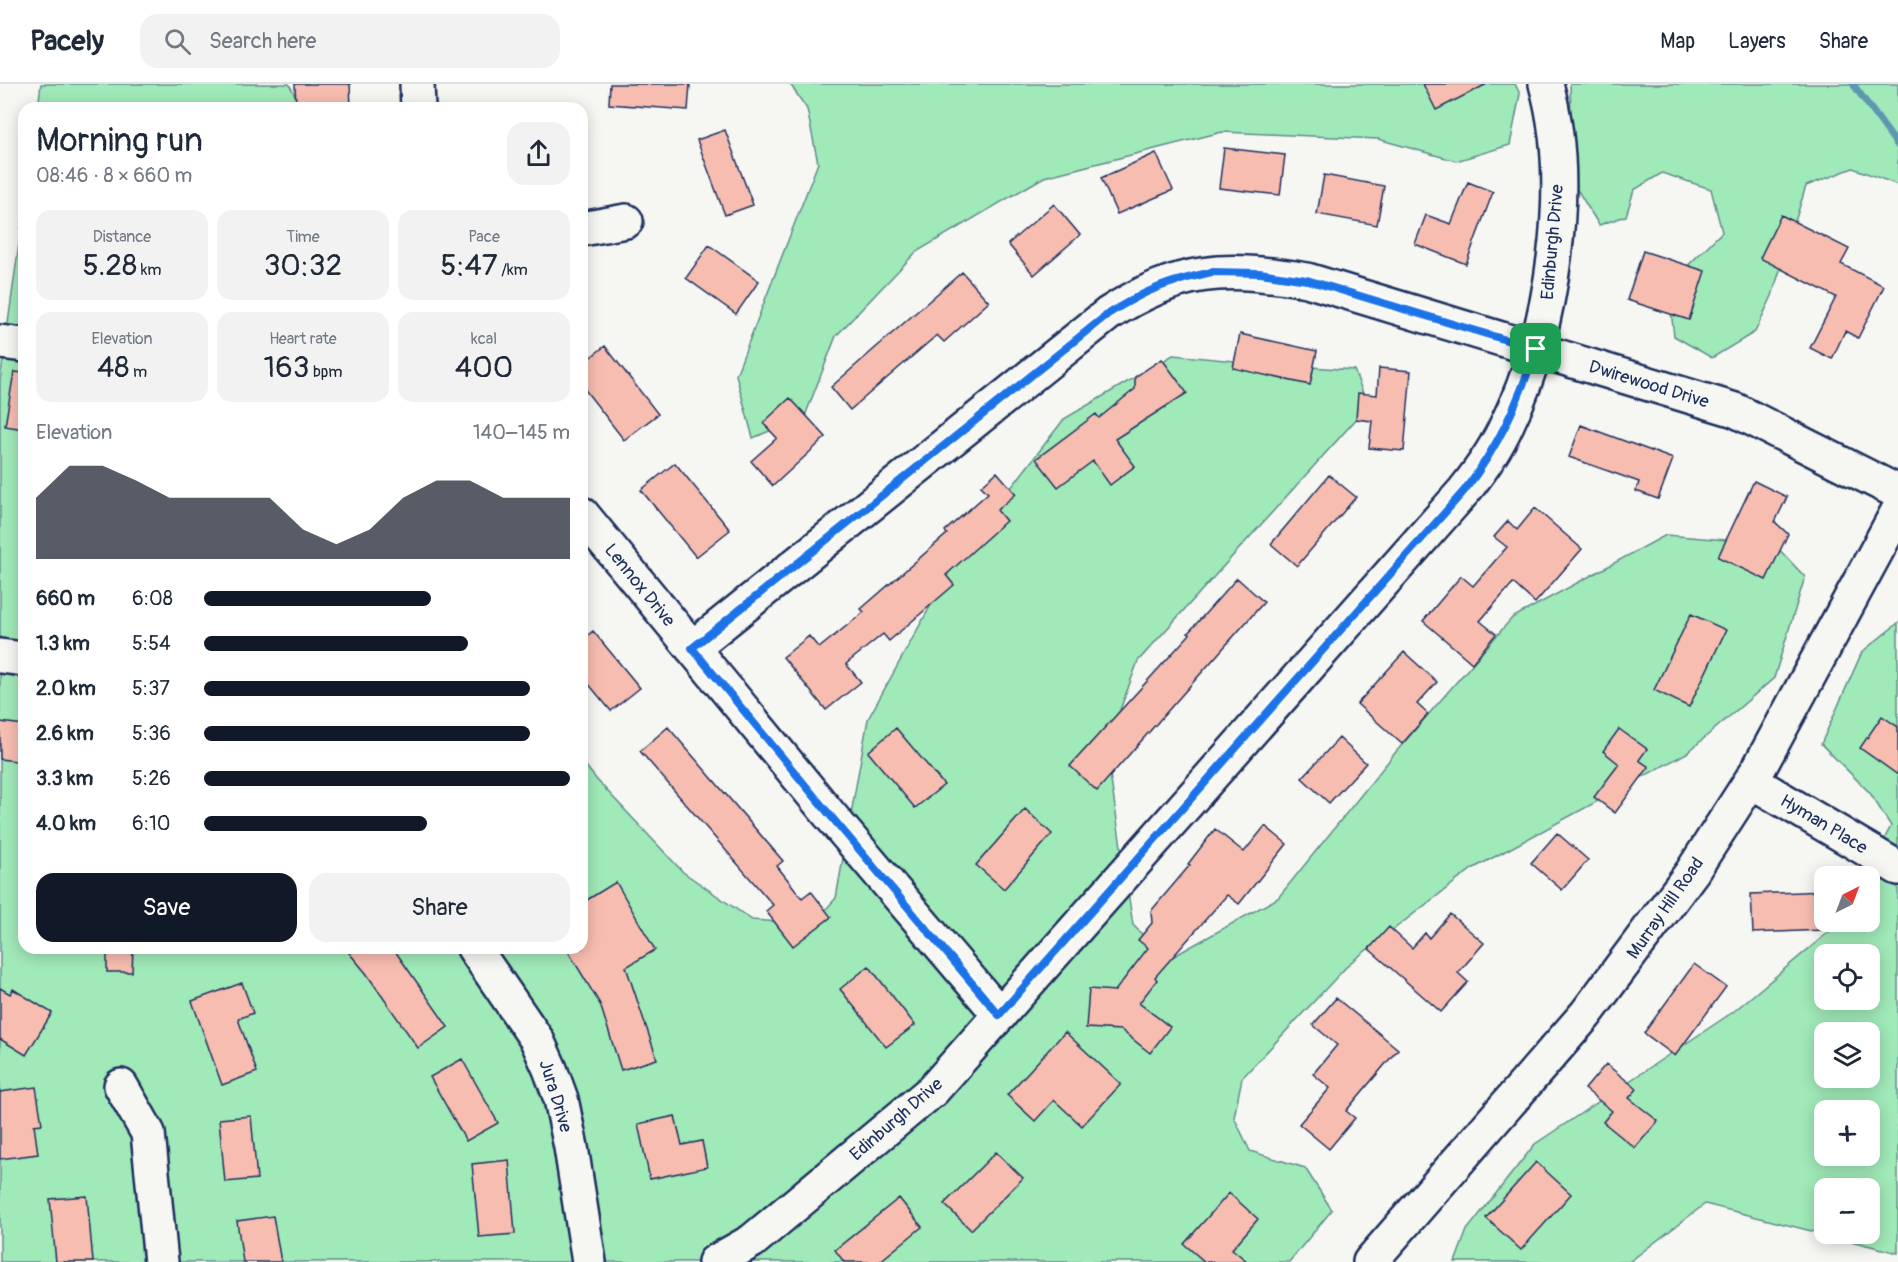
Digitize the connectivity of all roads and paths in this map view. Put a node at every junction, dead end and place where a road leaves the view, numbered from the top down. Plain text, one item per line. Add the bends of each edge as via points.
1 (417, 84) edge
2 (1546, 84) edge
3 (418, 102) edge
4 (626, 221) dead end
5 (588, 228) edge
6 (0, 342) edge
7 (18, 344) edge
8 (1536, 349) junction
9 (1898, 492) edge
10 (1898, 511) edge
11 (588, 521) edge
12 (692, 648) junction
13 (0, 656) edge
14 (18, 658) edge
15 (1751, 781) junction
16 (1898, 868) edge
17 (478, 954) edge
18 (999, 1015) junction
19 (121, 1086) dead end
20 (161, 1262) edge
21 (590, 1262) edge
22 (715, 1262) edge
23 (1370, 1262) edge

1 - 3 street
2 - 8 street, Edinburgh Drive via 1554,119 1557,216 1551,280
4 - 5 street
6 - 7 street
8 - 9 street, Dwirewood Drive via 1735,410
8 - 12 street, Dwirewood Drive via 1307,280 1260,273 1212,272 1165,283 1108,314
8 - 18 street, Edinburgh Drive via 1508,424 1464,491
10 - 15 street, Murray Hill Road
11 - 12 street, Lennox Drive
12 - 18 street, Lennox Drive
13 - 14 street
15 - 16 street, Hyman Place
15 - 23 street, Murray Hill Road via 1692,872 1586,1014
17 - 21 street, Jura Drive via 537,1040 561,1099
18 - 22 street, Edinburgh Drive via 933,1090 752,1240
19 - 20 street via 148,1133

